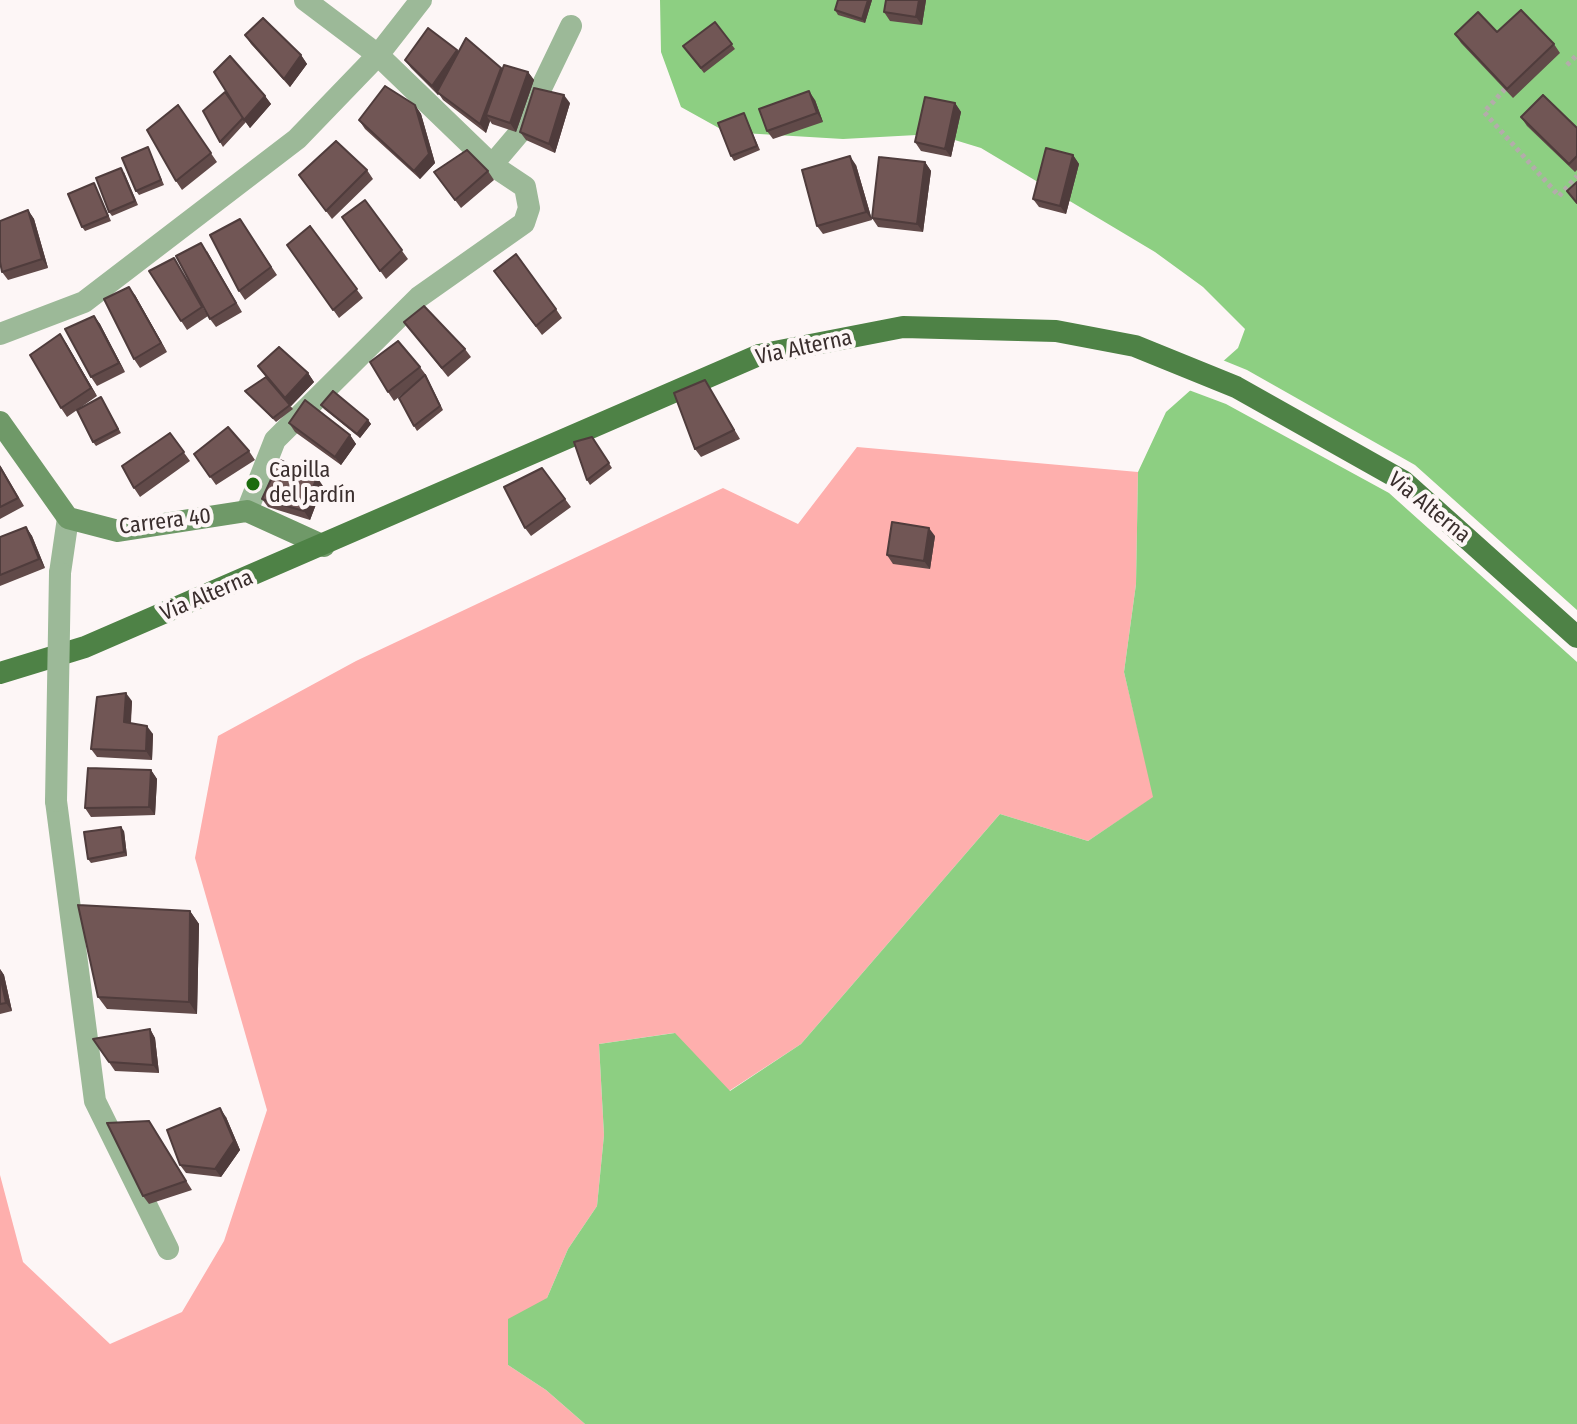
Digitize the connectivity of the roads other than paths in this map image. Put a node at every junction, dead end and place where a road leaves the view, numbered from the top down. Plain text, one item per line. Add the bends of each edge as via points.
1 (305, 0) edge
2 (421, 0) edge
3 (571, 26) dead end
4 (378, 55) junction
5 (492, 165) junction
6 (0, 334) edge
7 (0, 422) edge
8 (247, 511) junction
9 (68, 518) junction
10 (324, 546) junction
11 (1577, 637) edge
12 (0, 673) edge
13 (168, 1249) dead end

1 - 4 street
2 - 4 street
3 - 5 street via 520,132
4 - 5 street
4 - 6 street via 297,139 84,302
5 - 8 street via 525,187 529,208 524,223 419,297 275,440
7 - 9 main road
8 - 9 main road, Carrera 40 via 118,531
8 - 10 main road
9 - 13 street, bridge via 60,573 56,801 95,1101
10 - 11 main road, Via Alterna via 759,355 903,327 1056,331 1135,346 1236,387 1403,481
10 - 12 main road, Via Alterna via 85,647

